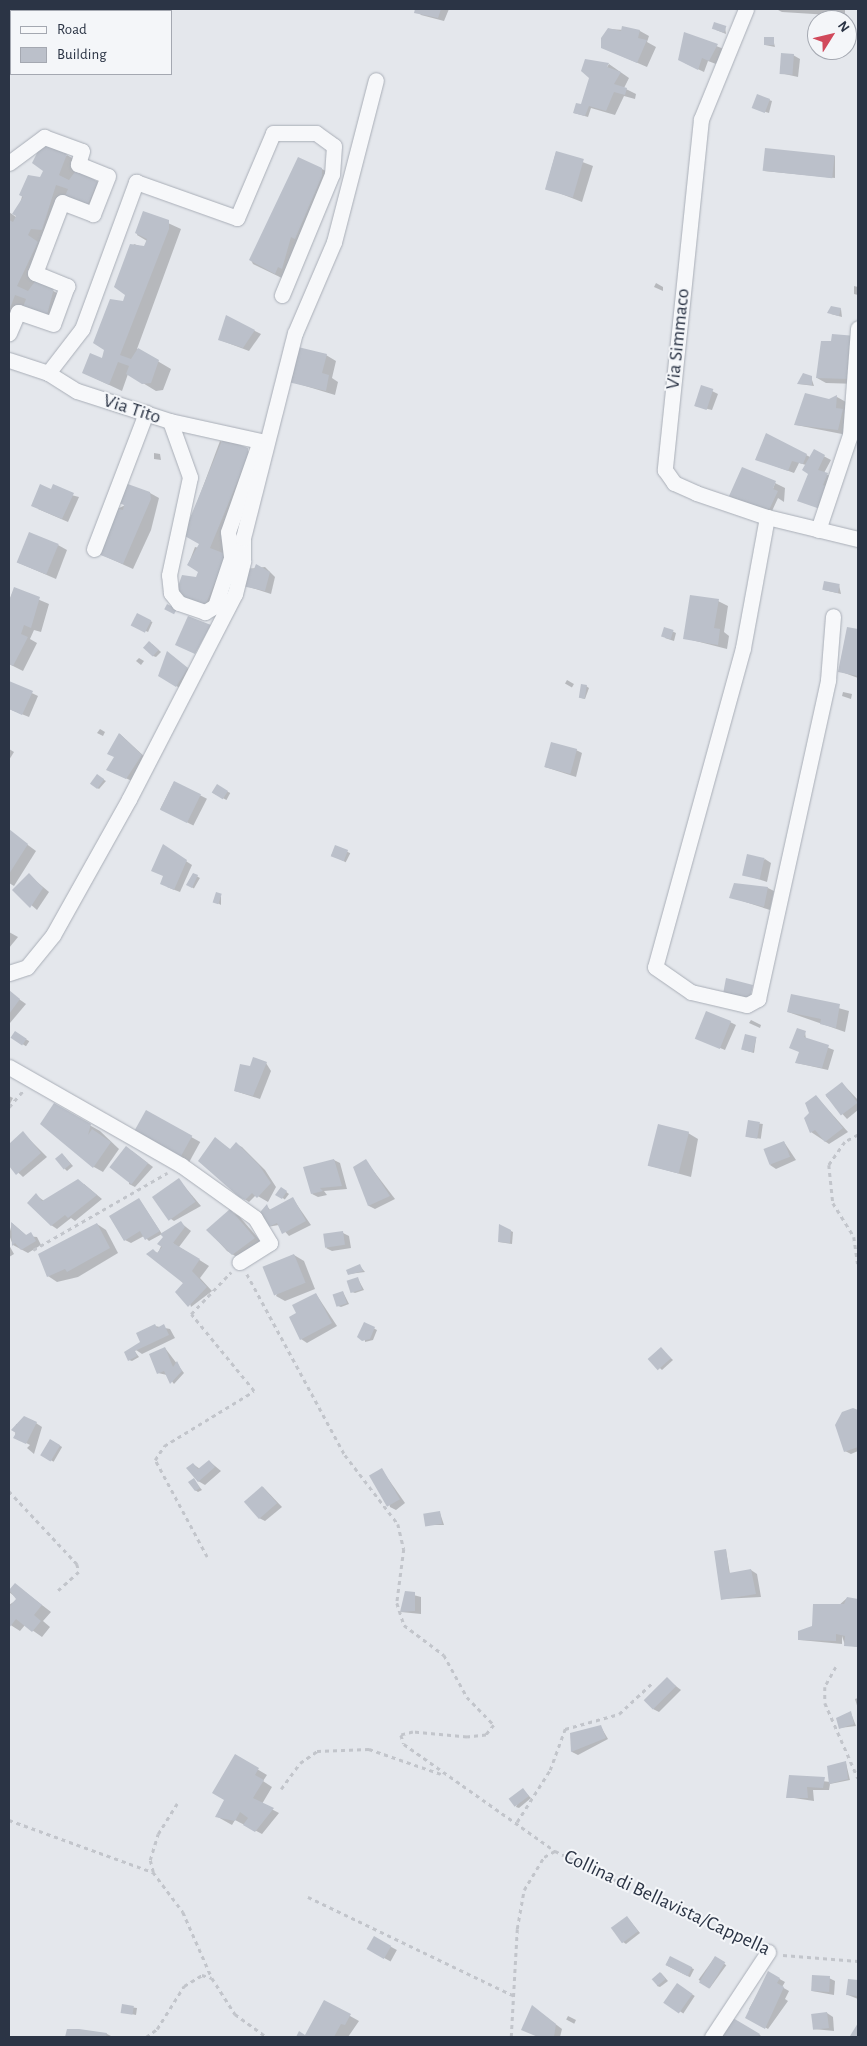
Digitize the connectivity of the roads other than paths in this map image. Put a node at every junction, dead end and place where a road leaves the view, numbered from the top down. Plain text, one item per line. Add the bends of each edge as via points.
1 (746, 9) edge
2 (376, 80) dead end
3 (9, 163) edge
4 (282, 295) dead end
5 (858, 328) edge
6 (9, 333) edge
7 (9, 360) edge
8 (48, 372) junction
9 (146, 414) junction
10 (170, 422) junction
11 (768, 517) junction
12 (818, 530) junction
13 (858, 539) edge
14 (94, 549) dead end
15 (833, 616) dead end
16 (9, 973) edge
17 (9, 1067) edge
18 (240, 1262) road end
19 (768, 1952) road end
20 (712, 2037) edge

1 - 11 street, Via Simmaco via 701,119 665,470 674,484
2 - 16 street via 337,233 295,333 243,538 243,561 235,594 130,799 53,935 26,967
3 - 6 street via 44,137 82,151 78,164 108,176 93,214 62,202 35,274 68,286 53,324 18,312
4 - 8 street via 332,174 334,146 316,133 273,133 237,218 136,182 82,329
5 - 12 street via 850,435
7 - 8 street, Via Tito
8 - 9 street, Via Tito via 77,391
9 - 10 street, Via Tito
9 - 14 street
10 - 10 street, Via Tito via 260,441 228,532 231,558 215,606 204,612 179,603 171,593 169,576 190,477
11 - 12 street, Via Simmaco
11 - 15 street via 743,648 655,967 691,992 747,1005 758,999 828,680
12 - 13 street, Via Simmaco
17 - 18 street via 181,1165 255,1218 270,1243
19 - 20 street

